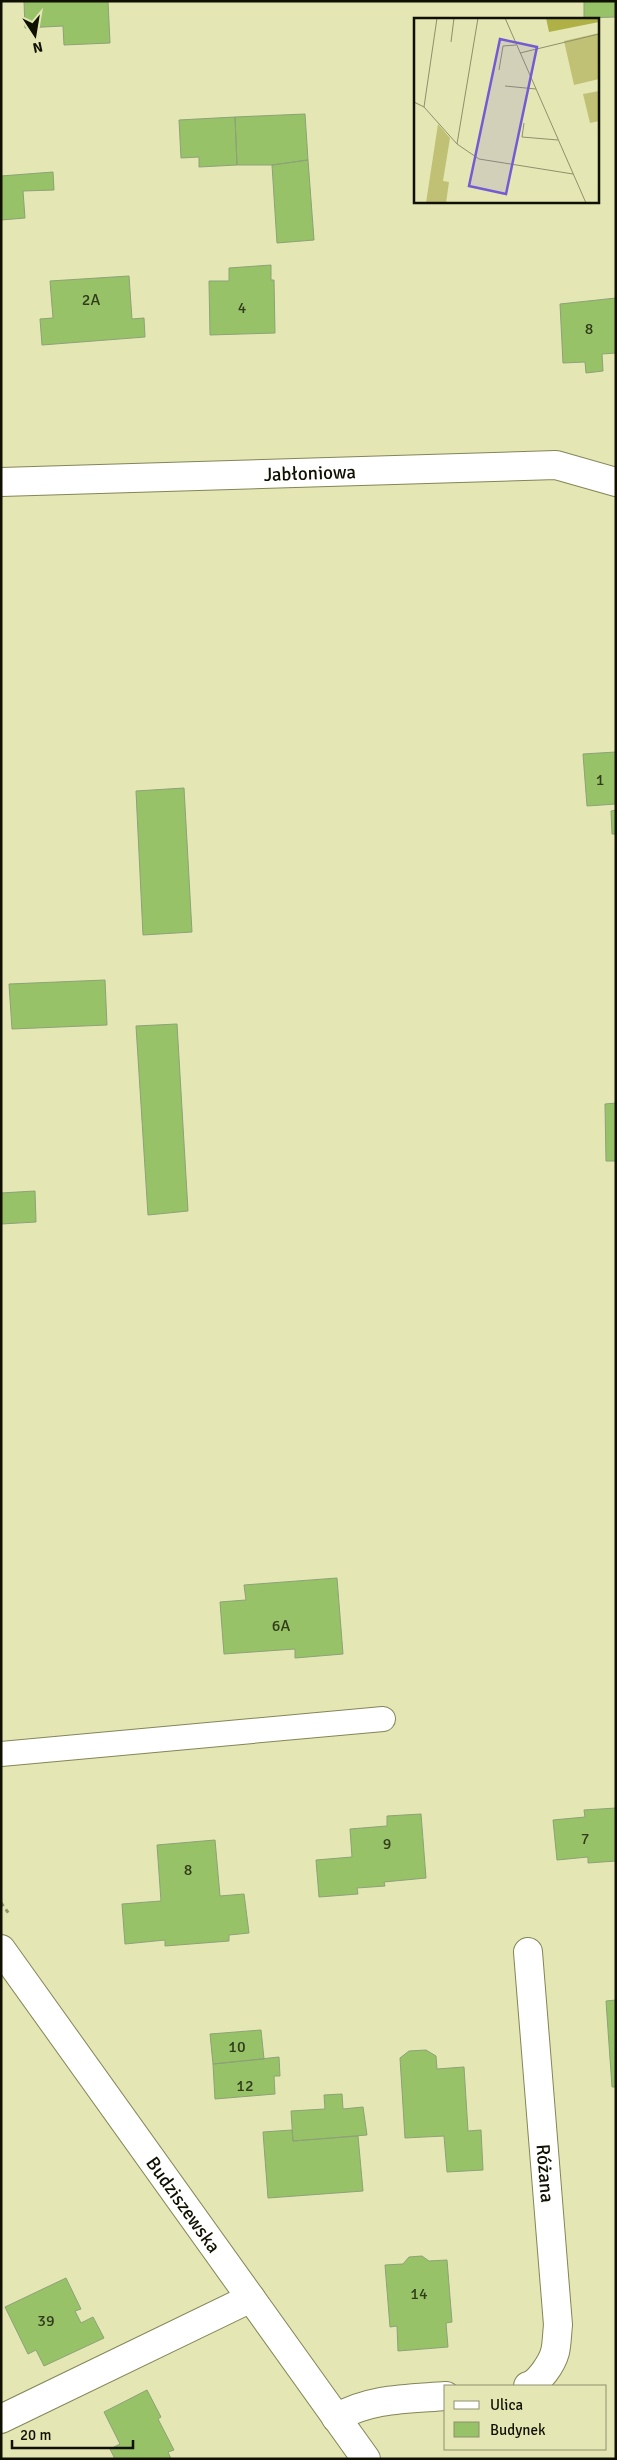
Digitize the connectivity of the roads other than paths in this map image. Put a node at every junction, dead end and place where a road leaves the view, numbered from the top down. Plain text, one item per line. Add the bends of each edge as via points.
1 (1, 482) edge
2 (616, 482) edge
3 (383, 1719) dead end
4 (1, 1754) edge
5 (1, 1949) edge
6 (528, 1952) dead end
7 (251, 2298) junction
8 (533, 2385) edge
9 (444, 2396) edge
10 (1, 2418) edge
11 (336, 2418) junction
12 (366, 2459) edge

1 - 2 street, Jabłoniowa via 556,466
3 - 4 lane
5 - 7 street, Budziszewska
6 - 8 street, Różana via 558,2325 555,2353
7 - 10 street
7 - 11 street, Budziszewska
9 - 11 street via 376,2402 349,2410
11 - 12 street, Budziszewska

